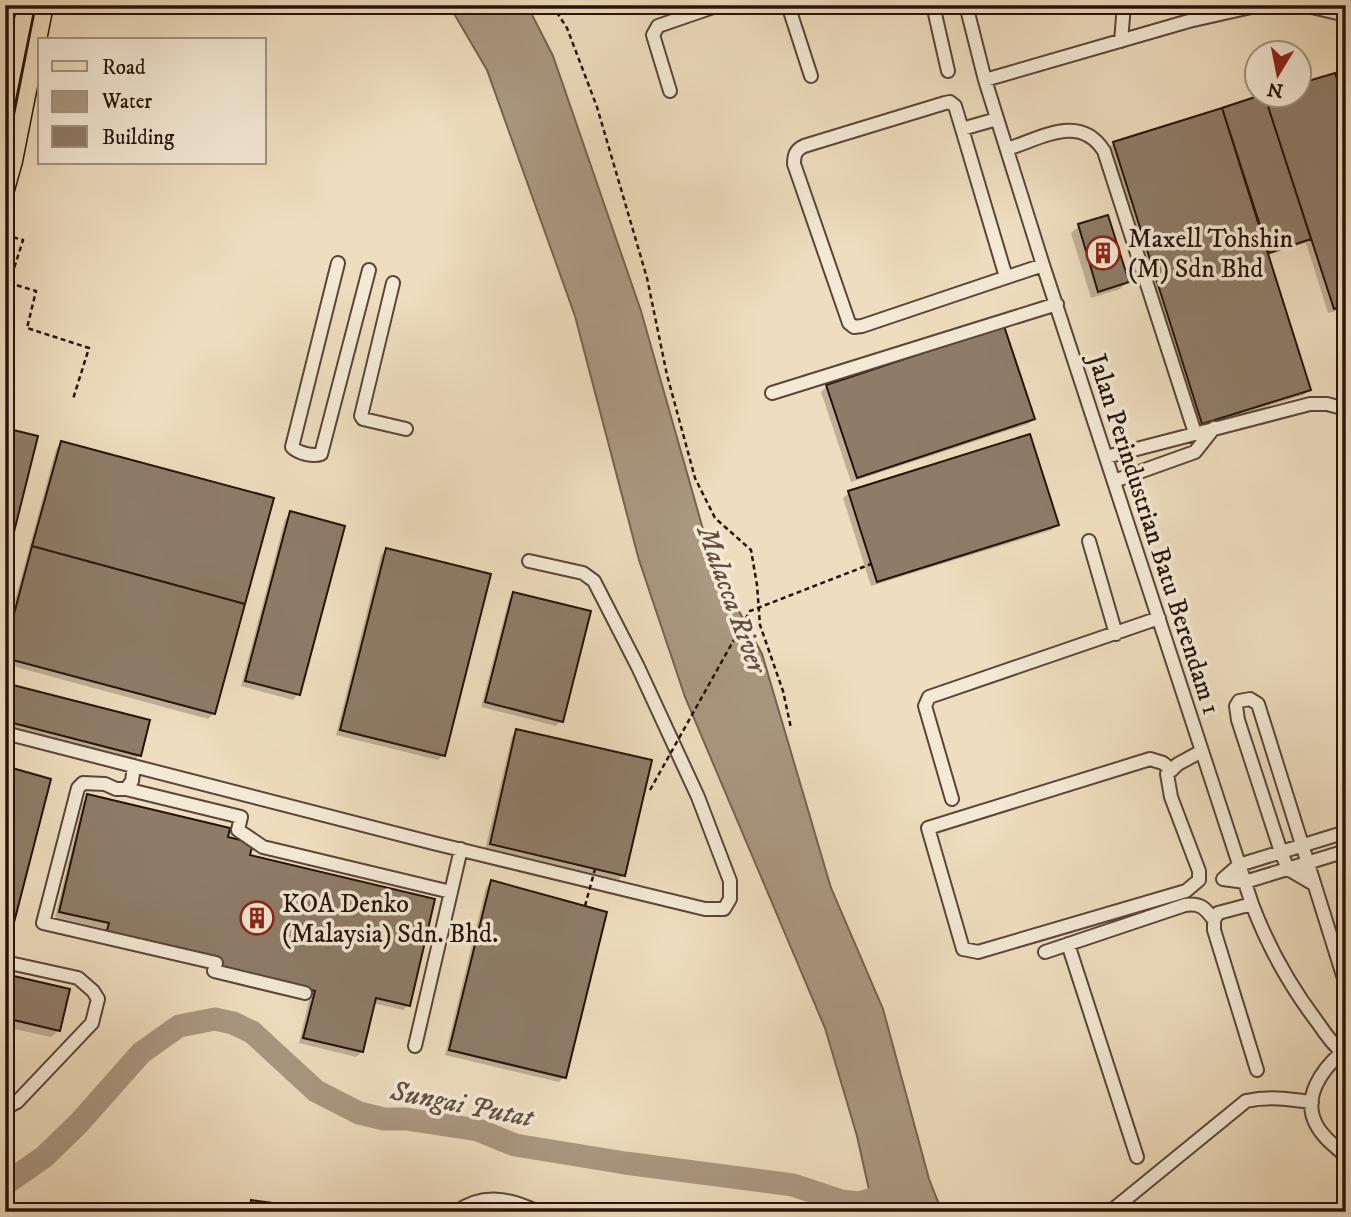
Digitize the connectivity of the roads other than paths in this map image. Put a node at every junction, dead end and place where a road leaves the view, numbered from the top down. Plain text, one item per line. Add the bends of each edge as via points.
1 (26, 5) edge
2 (45, 5) edge
3 (719, 5) edge
4 (788, 5) edge
5 (933, 5) edge
6 (966, 5) edge
7 (1124, 5) edge
8 (1188, 5) edge
9 (1261, 5) edge
10 (1303, 5) edge
11 (1346, 15) edge
12 (1189, 21) junction
13 (38, 38) edge
14 (38, 40) edge
15 (1121, 41) junction
16 (948, 71) dead end
17 (811, 76) dead end
18 (985, 80) junction
19 (670, 92) dead end
20 (5, 109) edge
21 (997, 119) junction
22 (962, 129) junction
23 (1007, 149) junction
24 (5, 193) edge
25 (338, 263) dead end
26 (1043, 264) junction
27 (369, 270) dead end
28 (1006, 277) junction
29 (393, 283) dead end
30 (1057, 304) junction
31 (772, 393) dead end
32 (1346, 409) edge
33 (1214, 428) junction
34 (406, 429) dead end
35 (1195, 433) junction
36 (1106, 457) junction
37 (1114, 481) junction
38 (1089, 541) dead end
39 (528, 561) dead end
40 (1159, 618) junction
41 (1116, 634) junction
42 (8, 728) edge
43 (1202, 751) junction
44 (134, 766) junction
45 (1172, 770) junction
46 (127, 789) junction
47 (952, 799) dead end
48 (1346, 832) edge
49 (1303, 845) junction
50 (461, 849) junction
51 (1346, 851) edge
52 (1281, 852) junction
53 (1308, 863) junction
54 (1239, 864) junction
55 (1288, 869) junction
56 (1223, 879) junction
57 (1199, 880) junction
58 (1245, 882) junction
59 (1312, 883) junction
60 (451, 892) junction
61 (1252, 904) junction
62 (1213, 920) junction
63 (1068, 944) junction
64 (1045, 952) dead end
65 (5, 962) edge
66 (1346, 985) edge
67 (305, 993) dead end
68 (415, 1046) dead end
69 (1343, 1055) edge
70 (1257, 1070) dead end
71 (1312, 1102) junction
72 (5, 1108) edge
73 (1346, 1156) edge
74 (1137, 1157) dead end
75 (456, 1212) edge
76 (538, 1212) edge
77 (1111, 1212) edge

1 - 20 main road
2 - 13 main road
3 - 19 street via 658,26 653,35
4 - 17 street
5 - 16 street
6 - 18 street, Jalan Perindustrian Batu Berendam 1
7 - 15 street
8 - 12 street
9 - 12 street
10 - 11 street
12 - 15 street
14 - 24 main road
15 - 18 street
18 - 21 street, Jalan Perindustrian Batu Berendam 1
21 - 22 street
21 - 23 street, Jalan Perindustrian Batu Berendam 1
22 - 28 street
22 - 28 street via 955,106 945,103 804,146 797,150 794,164 854,327
23 - 26 street, Jalan Perindustrian Batu Berendam 1
23 - 35 street via 1071,129 1099,142
25 - 27 street via 292,447 317,456
26 - 28 street
26 - 30 street, Jalan Perindustrian Batu Berendam 1
29 - 34 street via 361,416
30 - 31 street
30 - 36 street, Jalan Perindustrian Batu Berendam 1
32 - 33 street via 1310,404
33 - 35 street
33 - 37 street via 1195,452
35 - 36 street
36 - 37 street, Jalan Perindustrian Batu Berendam 1
37 - 40 street, Jalan Perindustrian Batu Berendam 1
38 - 41 street
39 - 50 street via 583,573 594,581 698,797 730,881 730,899 724,909 705,909
40 - 41 street
40 - 43 street, Jalan Perindustrian Batu Berendam 1
41 - 47 street via 929,697 925,706
42 - 44 street
43 - 45 street
43 - 54 street, Jalan Perindustrian Batu Berendam 1
44 - 46 street
44 - 50 street
45 - 57 street via 1167,774 1171,797
45 - 57 street via 1150,759 932,825 927,831 961,945 971,952 1186,891
46 - 60 street via 241,817 238,830 263,847
46 - 67 street via 83,783 78,788 43,923 216,963 214,971
48 - 49 street
49 - 52 street
49 - 52 street via 1258,704 1250,699 1239,701 1238,720
49 - 53 street
50 - 60 street
51 - 53 street
52 - 54 street
52 - 55 street
53 - 55 street
53 - 59 street
54 - 56 street
54 - 58 street, Jalan Perindustrian Batu Berendam 1
55 - 58 street
55 - 59 street
56 - 57 street
56 - 58 street
58 - 61 street, Jalan Perindustrian Batu Berendam 1
59 - 66 street
60 - 68 street
61 - 62 street via 1218,912
61 - 69 street, Jalan Perindustrian Batu Berendam 1 via 1281,968
62 - 63 street via 1204,907 1185,905
62 - 70 street
63 - 64 street
63 - 74 street
65 - 72 street via 78,978 98,999 92,1023 17,1102
69 - 71 street via 1325,1067
71 - 73 street via 1315,1124
71 - 77 street via 1284,1098 1246,1101
75 - 76 street via 474,1200 488,1198

